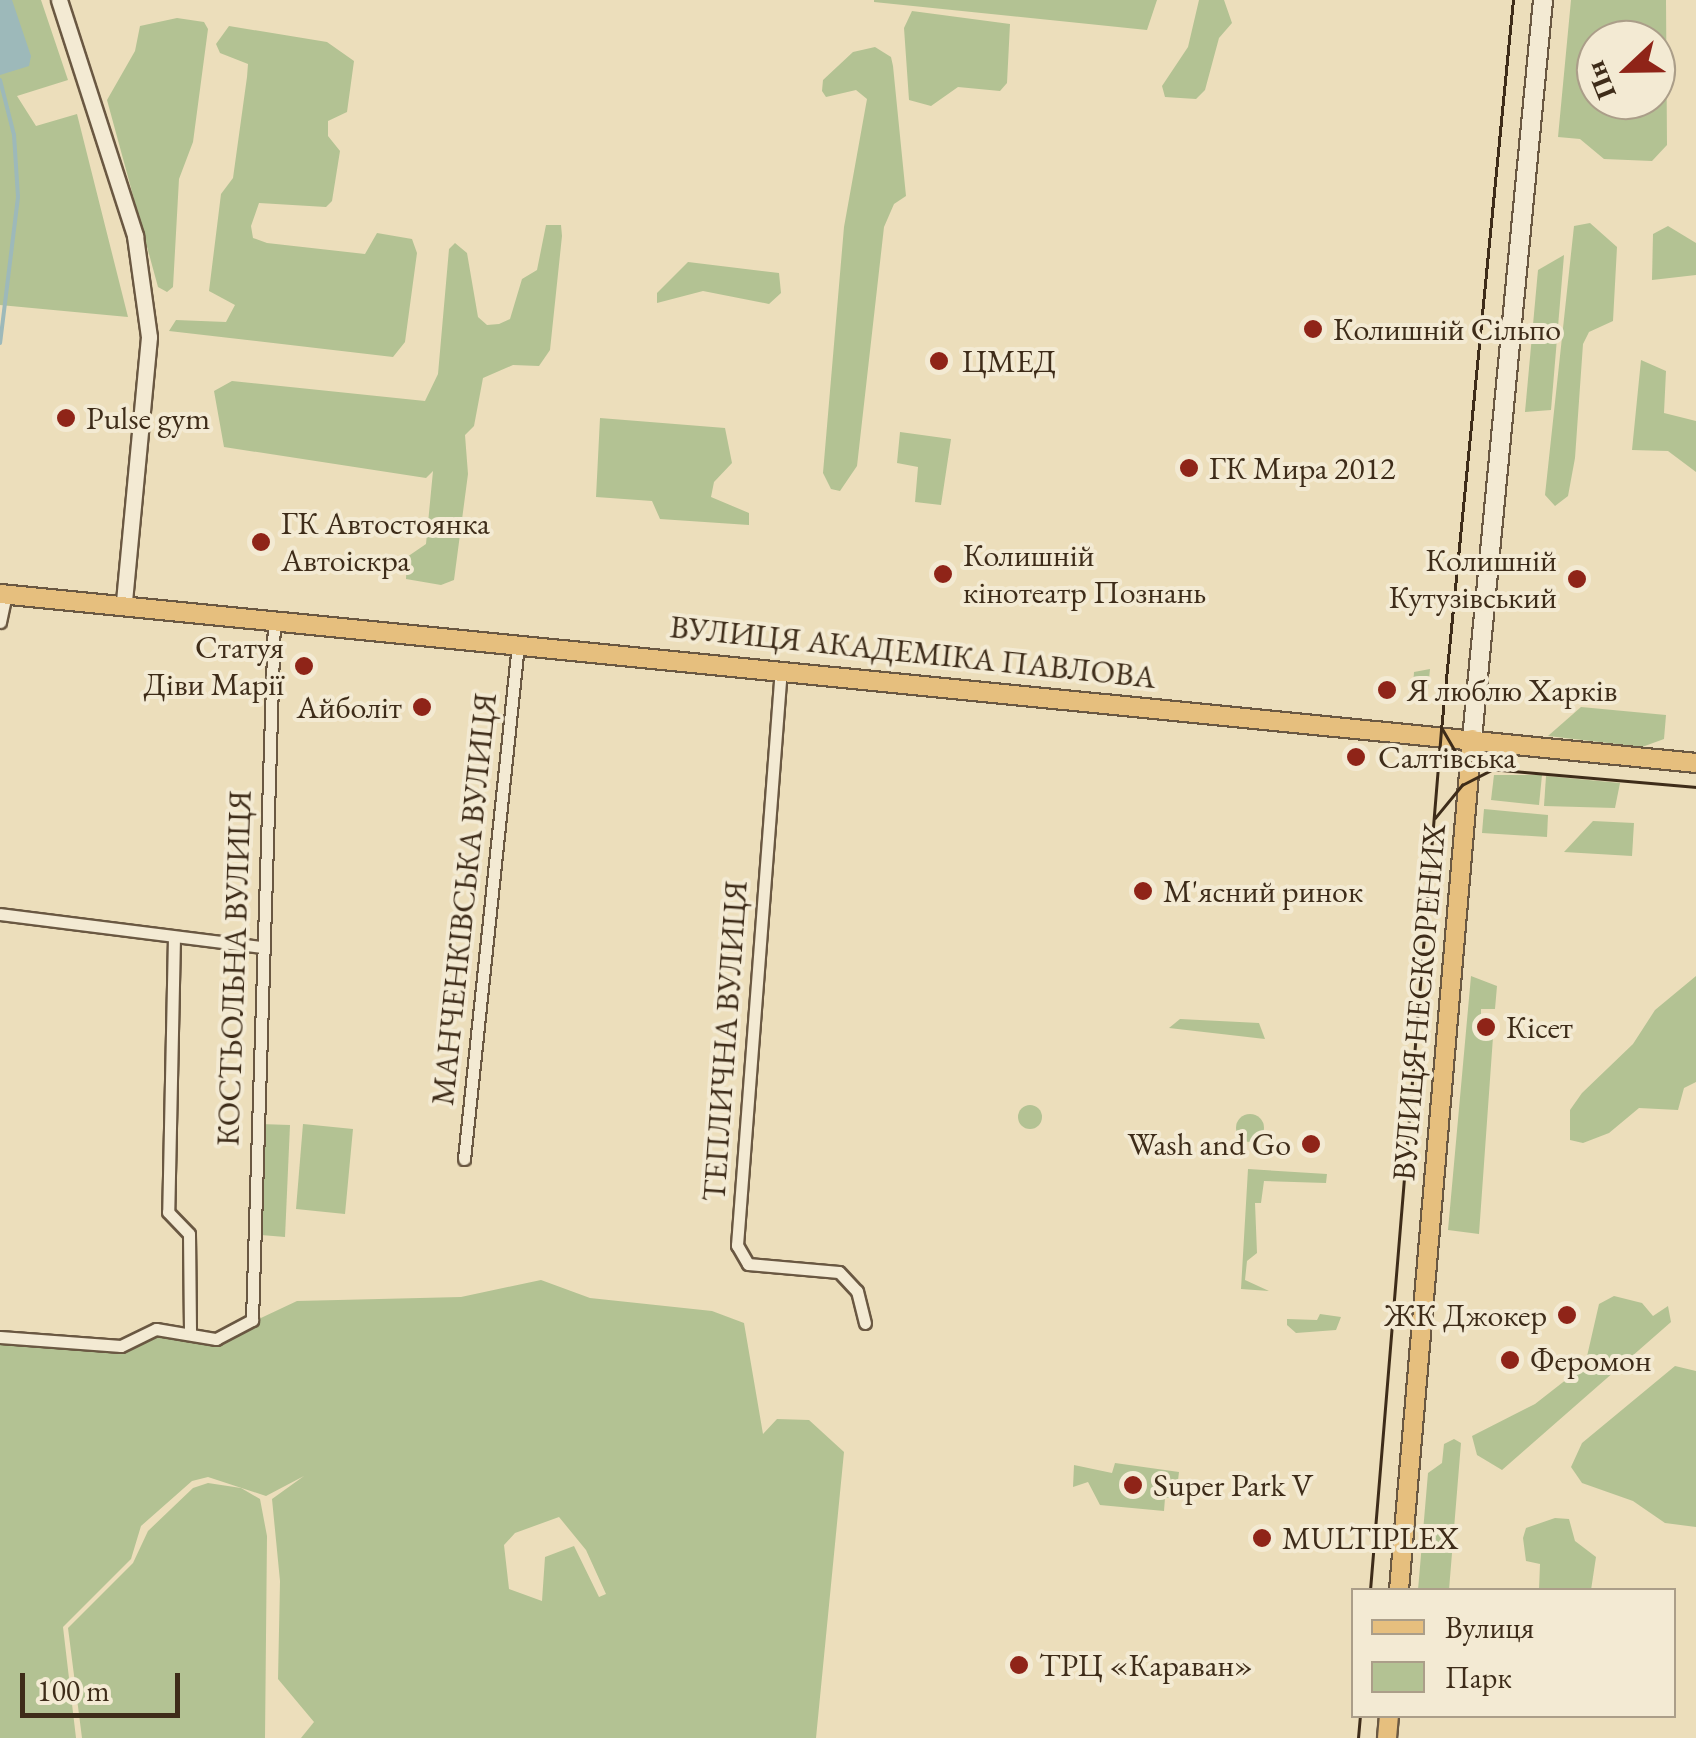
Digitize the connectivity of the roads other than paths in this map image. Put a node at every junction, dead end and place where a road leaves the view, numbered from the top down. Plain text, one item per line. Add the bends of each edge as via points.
1 (59, 0) edge
2 (1543, 0) edge
3 (3, 594) edge
4 (124, 602) junction
5 (274, 618) junction
6 (0, 622) edge
7 (518, 644) junction
8 (780, 668) junction
9 (1472, 739) junction
10 (1696, 763) edge
11 (0, 914) edge
12 (174, 937) junction
13 (261, 947) junction
14 (464, 1160) dead end
15 (865, 1324) dead end
16 (190, 1330) junction
17 (0, 1337) edge
18 (1399, 1588) edge

1 - 4 street via 135,236 149,337
2 - 9 main road, ВУЛИЦЯ НЕСКОРЕНИХ
3 - 4 main road, ВУЛИЦЯ АКАДЕМІКА ПАВЛОВА
3 - 6 street
4 - 5 main road, ВУЛИЦЯ АКАДЕМІКА ПАВЛОВА
5 - 7 main road, ВУЛИЦЯ АКАДЕМІКА ПАВЛОВА
5 - 13 street, КОСТЬОЛЬНА ВУЛИЦЯ
7 - 8 main road, ВУЛИЦЯ АКАДЕМІКА ПАВЛОВА
7 - 14 street, МАНЧЕНКІВСЬКА ВУЛИЦЯ
8 - 9 main road, ВУЛИЦЯ АКАДЕМІКА ПАВЛОВА
8 - 15 street, ТЕПЛИЧНА ВУЛИЦЯ via 737,1244 748,1264 839,1272 858,1291
9 - 10 main road, ВУЛИЦЯ АКАДЕМІКА ПАВЛОВА
9 - 18 main road, ВУЛИЦЯ НЕСКОРЕНИХ
11 - 12 street
12 - 13 street
12 - 16 street via 168,1212 189,1234
13 - 16 street, КОСТЬОЛЬНА ВУЛИЦЯ via 252,1320 216,1339
16 - 17 street via 156,1329 121,1346

